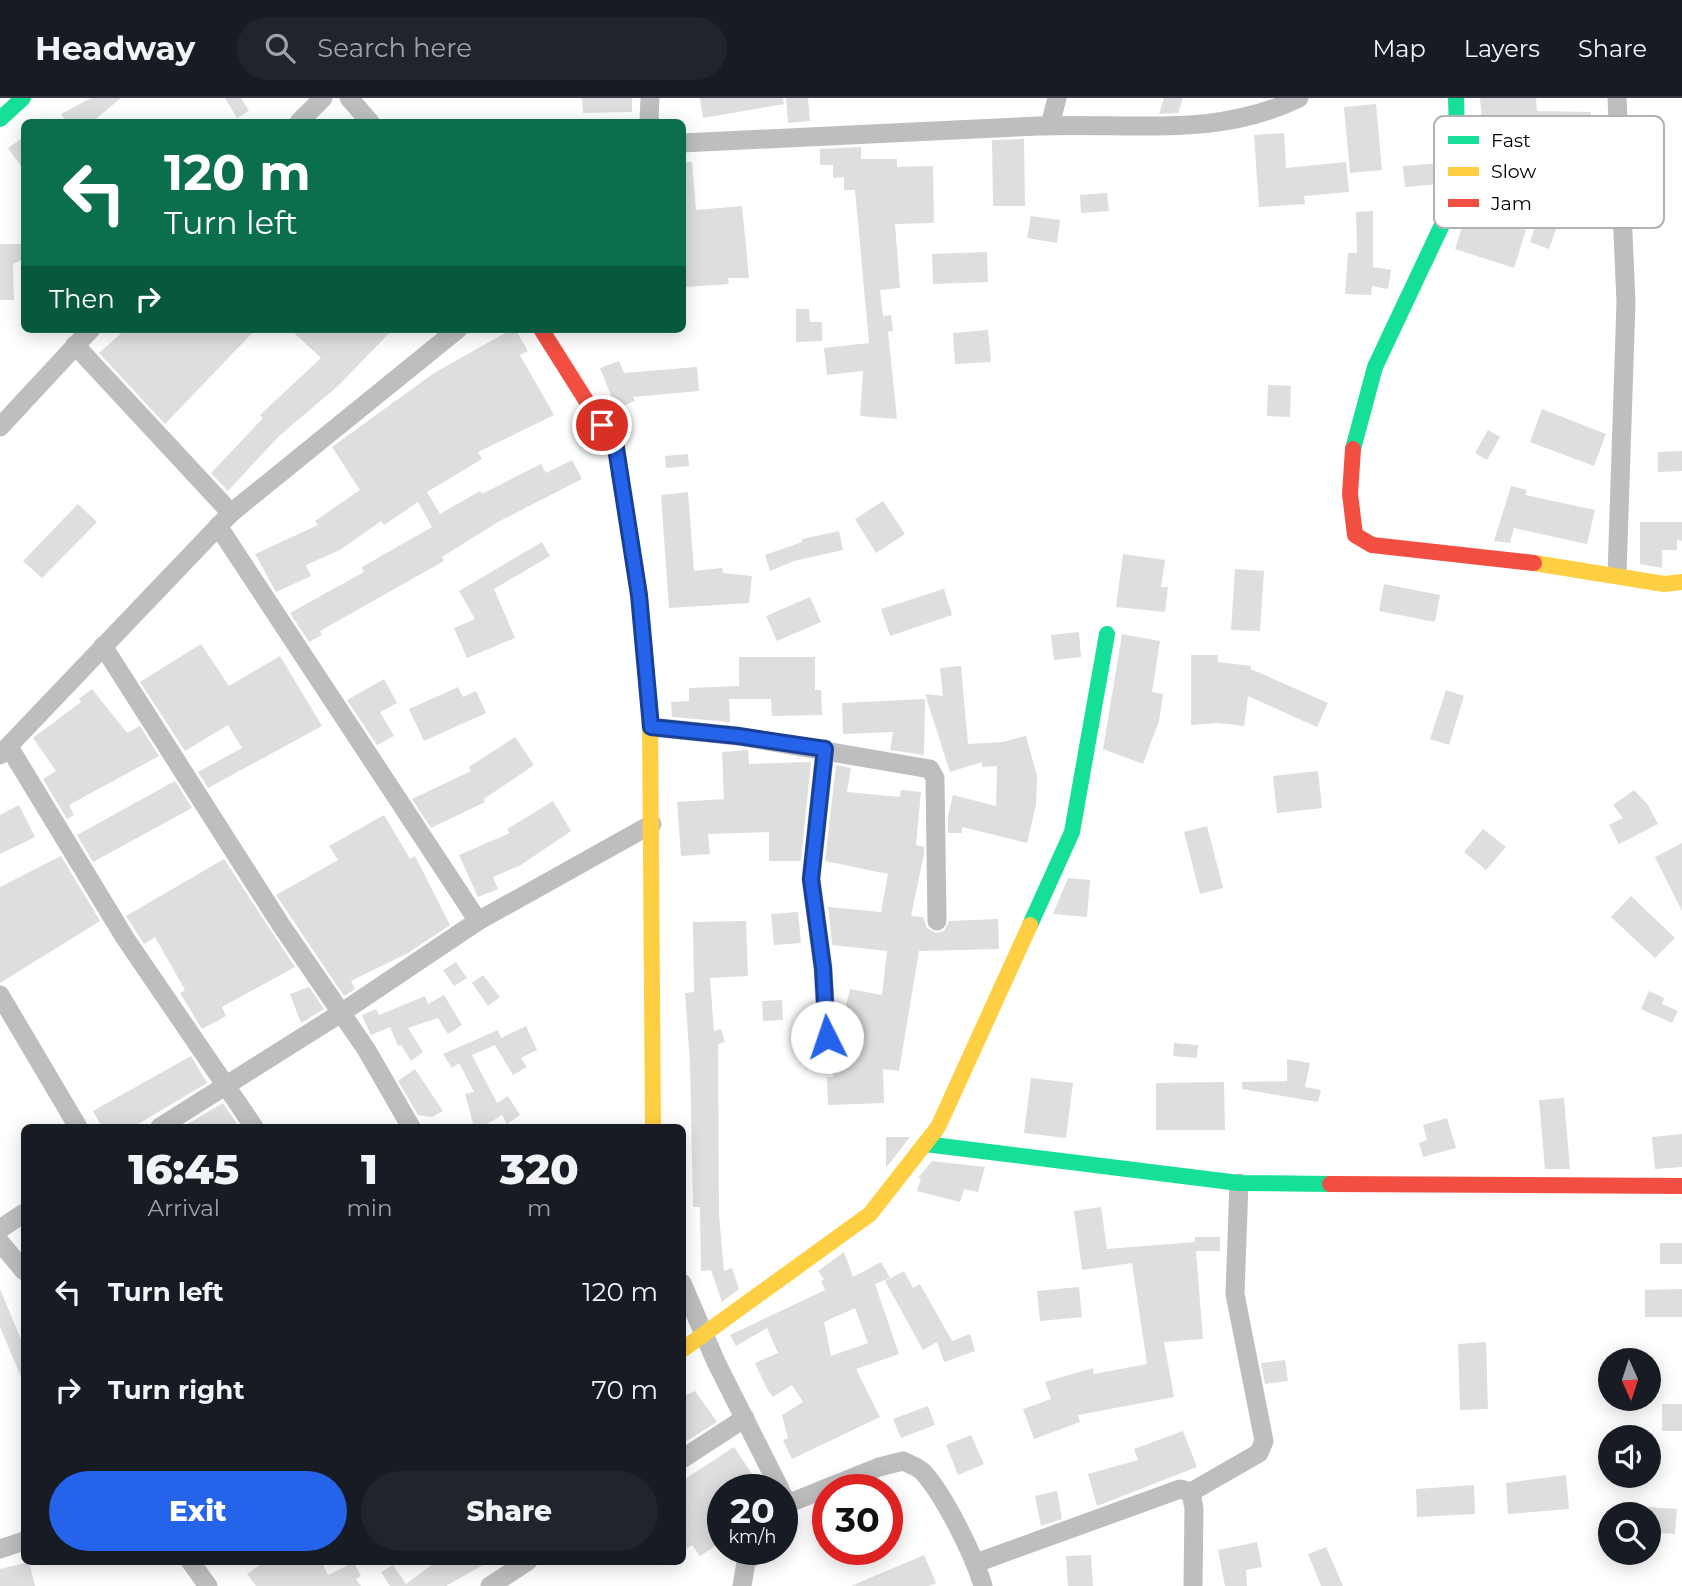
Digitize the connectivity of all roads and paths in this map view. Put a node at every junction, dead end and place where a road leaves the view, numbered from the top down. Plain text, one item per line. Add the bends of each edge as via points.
1 (23, 98) edge
2 (323, 98) edge
3 (349, 98) edge
4 (650, 98) edge
5 (1057, 98) edge
6 (1299, 98) edge
7 (1456, 98) edge
8 (1617, 98) edge
9 (1457, 116) edge
10 (1618, 116) edge
11 (0, 119) edge
12 (302, 119) edge
13 (367, 119) edge
14 (649, 119) edge
15 (1050, 125) junction
16 (686, 144) edge
17 (1440, 228) edge
18 (1623, 228) edge
19 (87, 333) edge
20 (453, 333) edge
21 (544, 333) edge
22 (75, 345) junction
23 (0, 427) edge
24 (224, 519) junction
25 (1617, 575) junction
26 (1682, 582) edge
27 (1107, 634) dead end
28 (103, 646) junction
29 (651, 727) junction
30 (825, 749) junction
31 (5, 751) edge
32 (652, 824) junction
33 (478, 921) junction
34 (937, 921) dead end
35 (0, 995) edge
36 (341, 1013) junction
37 (827, 1037) dead end
38 (227, 1084) junction
39 (652, 1121) edge
40 (76, 1124) edge
41 (164, 1124) edge
42 (252, 1124) edge
43 (409, 1124) edge
44 (925, 1144) junction
45 (1239, 1183) junction
46 (1682, 1186) edge
47 (21, 1215) edge
48 (0, 1228) edge
49 (0, 1242) edge
50 (21, 1267) edge
51 (686, 1292) edge
52 (705, 1336) junction
53 (686, 1348) edge
54 (745, 1418) junction
55 (686, 1456) edge
56 (772, 1474) edge
57 (798, 1492) edge
58 (1191, 1492) junction
59 (21, 1542) edge
60 (0, 1549) edge
61 (976, 1563) junction
62 (193, 1565) edge
63 (522, 1565) edge
64 (745, 1565) edge
65 (737, 1583) edge
66 (208, 1586) edge
67 (490, 1586) edge
68 (983, 1586) edge
69 (1192, 1586) edge

1 - 11 street
2 - 12 street
3 - 13 street
4 - 14 street
5 - 15 street
6 - 15 street via 1212,126
7 - 9 street
8 - 10 street
15 - 16 street
17 - 25 street via 1385,338 1353,438 1350,512 1355,535 1372,545
18 - 25 street via 1626,302
19 - 22 street
20 - 24 street
21 - 29 street via 616,448 639,595
22 - 23 street
22 - 24 street
24 - 28 street
24 - 33 street
25 - 26 street via 1664,584
27 - 44 street via 1072,832 938,1127
28 - 31 street
28 - 36 street
29 - 30 street
29 - 32 street
30 - 34 street via 930,769 935,778
30 - 37 street via 811,879
31 - 38 street via 125,938
32 - 33 street
32 - 39 street
33 - 36 street
35 - 40 street
36 - 38 street
36 - 43 street
38 - 41 street
38 - 42 street
44 - 45 street
44 - 52 street via 870,1214
45 - 46 street
45 - 58 street via 1235,1294 1264,1441 1259,1453
47 - 48 street
49 - 50 street
51 - 52 street
52 - 53 street
52 - 54 street
54 - 55 street
54 - 56 street
57 - 61 street via 903,1461 922,1471
58 - 61 street via 1180,1489
58 - 69 street
59 - 60 street
61 - 68 street
62 - 66 street
63 - 67 street
64 - 65 street

